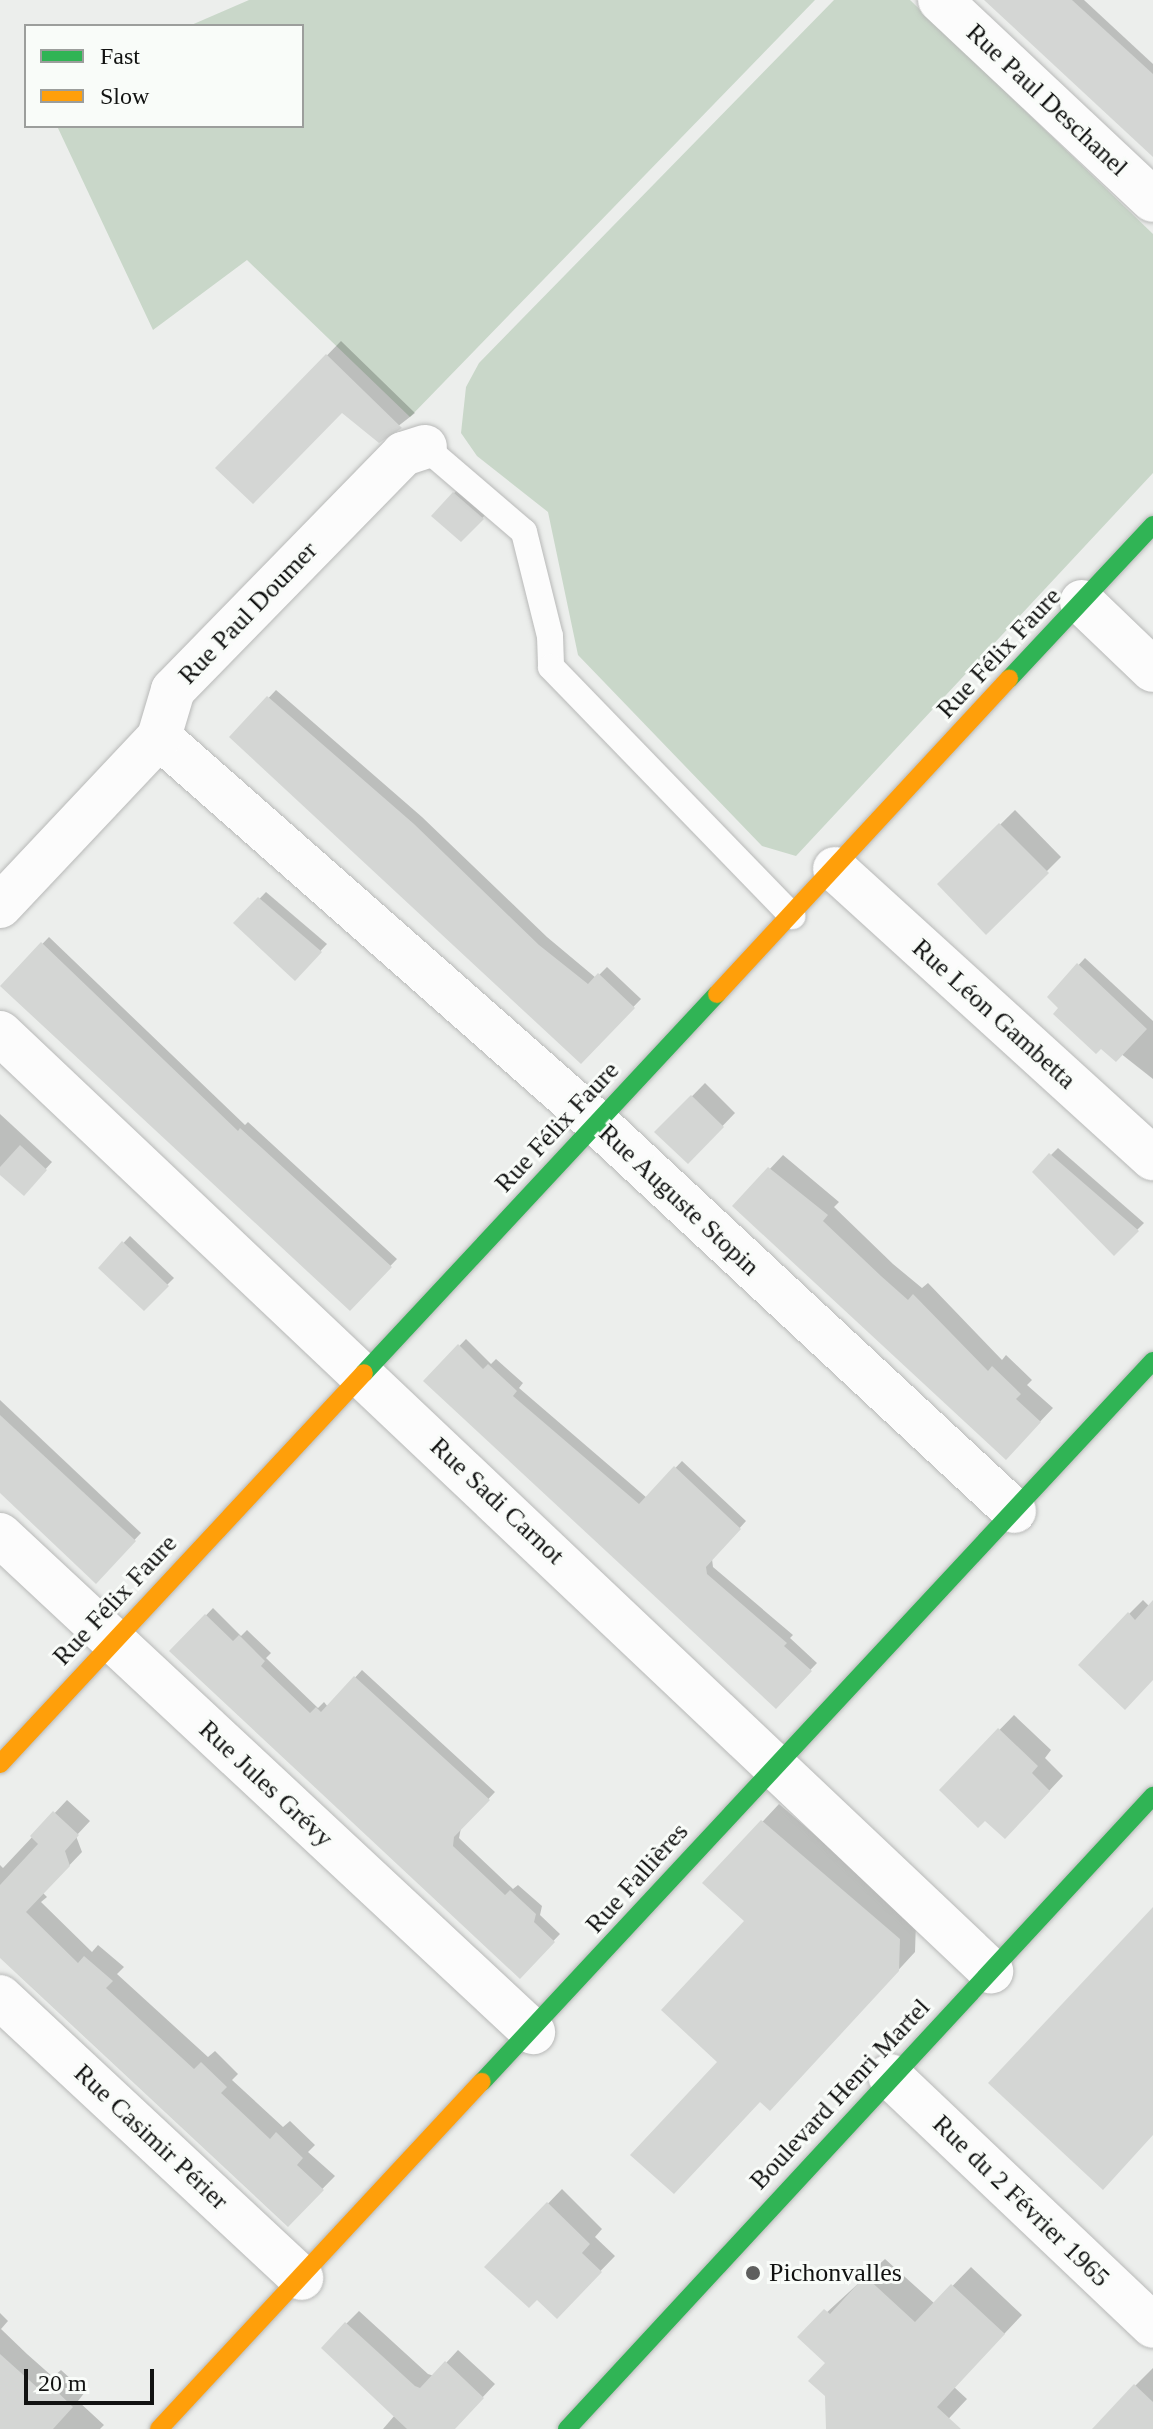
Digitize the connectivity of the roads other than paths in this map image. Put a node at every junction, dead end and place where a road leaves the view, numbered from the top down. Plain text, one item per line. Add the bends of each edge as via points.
1 (940, 0) edge
2 (1153, 200) edge
3 (425, 447) joint
4 (1153, 525) edge
5 (1082, 602) junction
6 (1153, 670) edge
7 (159, 737) junction
8 (835, 869) junction
9 (0, 906) edge
10 (792, 916) junction
11 (0, 1033) edge
12 (596, 1122) junction
13 (1153, 1158) edge
14 (1153, 1361) edge
15 (363, 1375) junction
16 (1014, 1511) junction
17 (0, 1535) edge
18 (111, 1640) junction
19 (0, 1764) edge
20 (776, 1764) junction
21 (1153, 1796) edge
22 (991, 1971) junction
23 (0, 1997) edge
24 (533, 2032) junction
25 (890, 2076) junction
26 (301, 2278) junction
27 (1150, 2317) edge
28 (159, 2429) edge
29 (567, 2429) edge

1 - 2 street, Rue Paul Deschanel
3 - 7 street, Rue Paul Doumer via 403,454 173,690
3 - 10 lane via 524,532 550,636 551,667
4 - 5 street, Rue Félix Faure
5 - 6 street
5 - 8 street, Rue Félix Faure
7 - 9 street, Rue Paul Doumer
7 - 12 street, Rue Auguste Stopin
8 - 10 street, Rue Félix Faure
8 - 13 street, Rue Léon Gambetta
10 - 12 street, Rue Félix Faure
11 - 15 street, Rue Sadi Carnot
12 - 15 street, Rue Félix Faure
12 - 16 street, Rue Auguste Stopin
14 - 16 street, Rue Fallières
15 - 18 street, Rue Félix Faure
15 - 20 street, Rue Sadi Carnot
16 - 20 street, Rue Fallières
17 - 18 street, Rue Jules Grévy
18 - 19 street, Rue Félix Faure
18 - 24 street, Rue Jules Grévy
20 - 22 street, Rue Sadi Carnot
20 - 24 street, Rue Fallières
21 - 22 street, Boulevard Henri Martel
22 - 25 street, Boulevard Henri Martel
23 - 26 street, Rue Casimir Périer
24 - 26 street, Rue Fallières
25 - 27 street, Rue du 2 Février 1965
25 - 29 street, Boulevard Henri Martel
26 - 28 street, Rue Fallières

